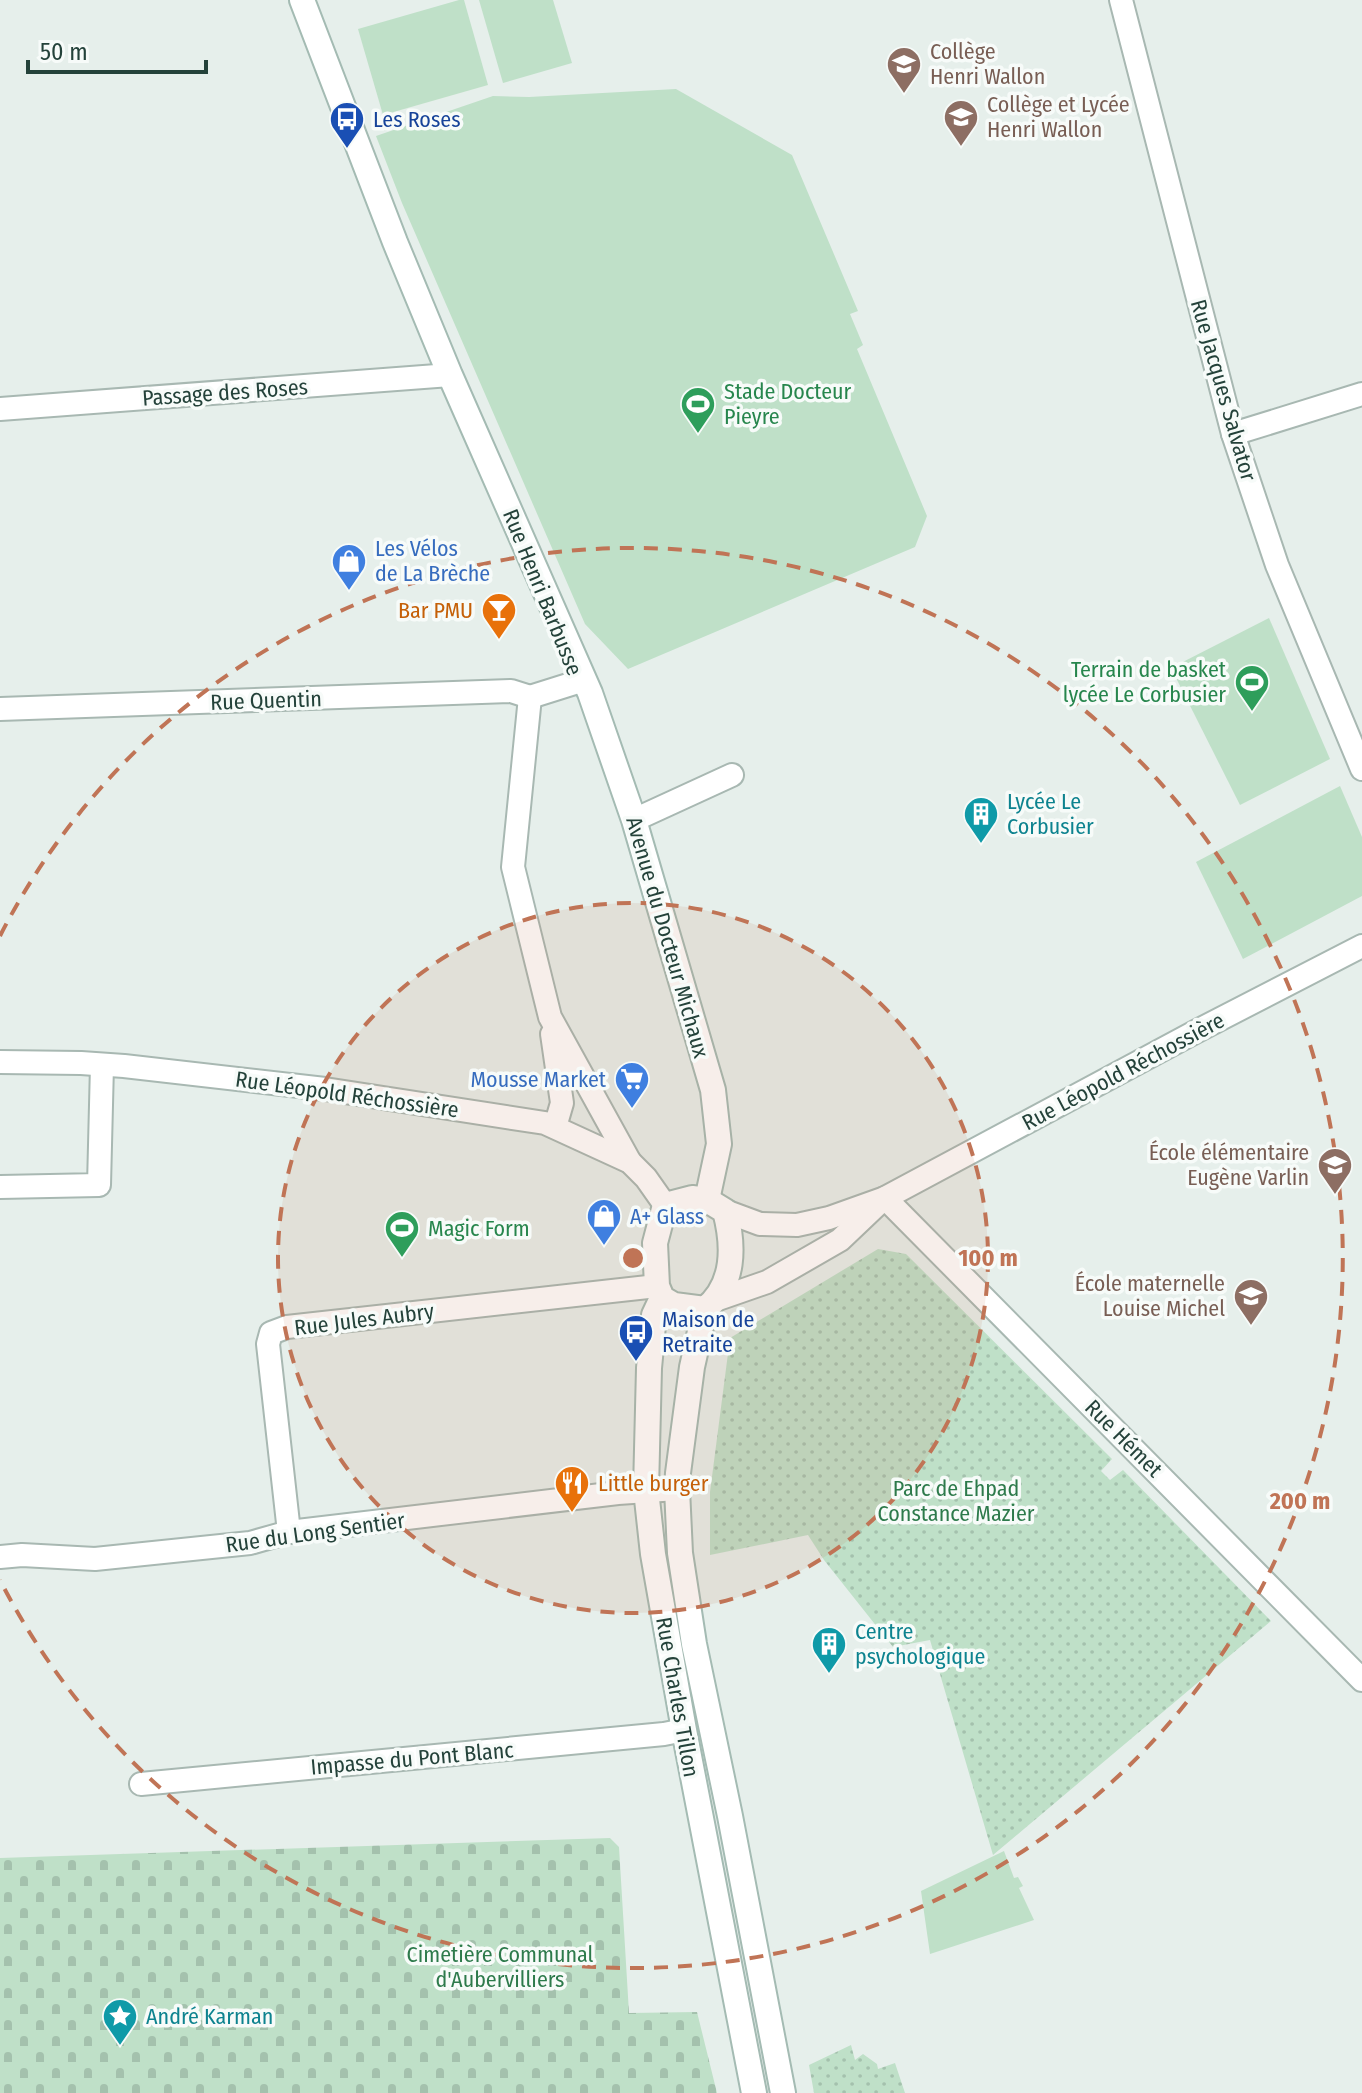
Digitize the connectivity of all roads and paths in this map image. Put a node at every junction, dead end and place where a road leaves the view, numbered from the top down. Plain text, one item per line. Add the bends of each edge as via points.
1 (302, 0) edge
2 (1121, 0) edge
3 (450, 375) junction
4 (1362, 394) edge
5 (0, 409) edge
6 (1233, 434) junction
7 (584, 680) junction
8 (530, 697) junction
9 (0, 709) edge
10 (1362, 769) edge
11 (732, 775) dead end
12 (634, 820) junction
13 (1362, 946) edge
14 (550, 1017) junction
15 (0, 1062) edge
16 (102, 1065) junction
17 (555, 1127) junction
18 (630, 1162) junction
19 (0, 1187) edge
20 (885, 1198) junction
21 (665, 1205) junction
22 (716, 1205) junction
23 (660, 1292) junction
24 (712, 1304) junction
25 (677, 1489) junction
26 (646, 1490) junction
27 (289, 1532) junction
28 (0, 1557) edge
29 (1362, 1680) edge
30 (684, 1730) junction
31 (141, 1784) dead end
32 (754, 2093) edge
33 (783, 2093) edge

1 - 3 street, Rue Henri Barbusse
2 - 6 street, Rue Jacques Salvator
3 - 5 street, Passage des Roses
3 - 7 street, Rue Henri Barbusse
4 - 6 street
6 - 10 street, Rue Jacques Salvator via 1277,565
7 - 8 street, Rue Henri Barbusse
7 - 12 street, Avenue du Docteur Michaux
8 - 9 street, Rue Quentin via 511,691
8 - 14 street via 513,867
11 - 12 street
12 - 22 street, Avenue du Docteur Michaux via 713,1090 719,1144
13 - 20 street, Rue Léopold Réchossière
14 - 17 street via 562,1103
14 - 18 street
15 - 16 street, Rue Léopold Réchossière
16 - 17 street, Rue Léopold Réchossière via 325,1089
16 - 19 street via 99,1185
17 - 18 street, Rue Léopold Réchossière
18 - 21 street, Rue Léopold Réchossière
20 - 22 street, Rue Léopold Réchossière via 797,1225 760,1224
20 - 24 street, Rue Léopold Réchossière via 840,1240 767,1282
20 - 29 street, Rue Hémet
21 - 22 street via 692,1198
21 - 23 street via 655,1243
22 - 24 street via 730,1233 731,1263
23 - 24 street via 674,1305
23 - 26 street, Rue Charles Tillon via 649,1368
23 - 27 street, Rue Jules Aubry via 287,1327 271,1333
24 - 25 street, Rue Charles Tillon via 692,1367
25 - 26 street, Rue du Long Sentier
25 - 33 street, Rue Charles Tillon via 694,1644
26 - 27 street, Rue du Long Sentier
26 - 30 street, Rue Charles Tillon
27 - 28 street, Rue du Long Sentier via 250,1543 95,1559
30 - 31 street, Impasse du Pont Blanc
30 - 32 street, Rue Charles Tillon

